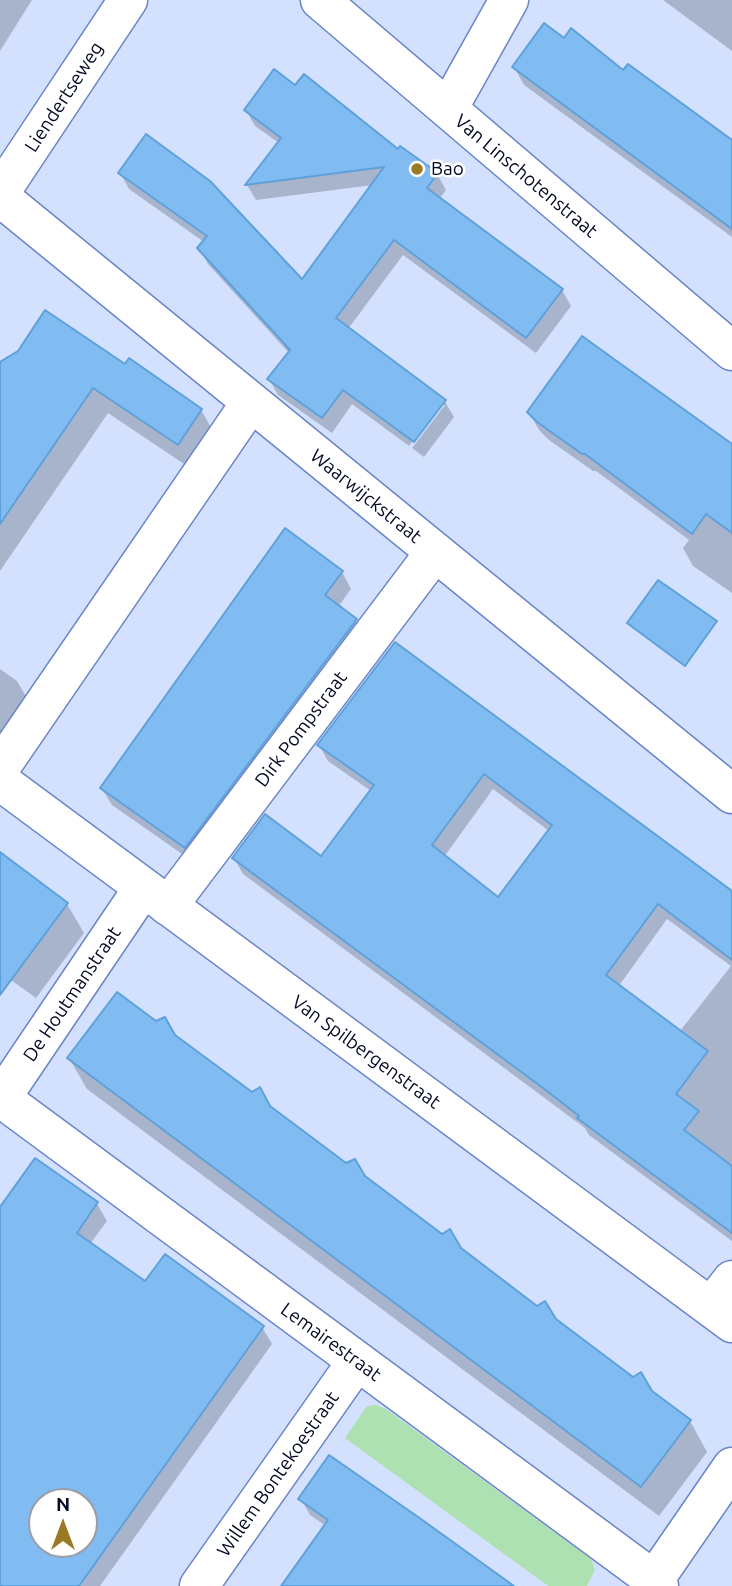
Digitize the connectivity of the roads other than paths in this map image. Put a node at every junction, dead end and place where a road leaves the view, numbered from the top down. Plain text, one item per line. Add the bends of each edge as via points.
1 (128, 0) edge
2 (320, 0) edge
3 (509, 0) edge
4 (448, 109) junction
5 (0, 195) edge
6 (732, 351) edge
7 (251, 402) junction
8 (435, 552) junction
9 (0, 768) edge
10 (0, 781) edge
11 (732, 794) edge
12 (155, 897) junction
13 (1, 1099) edge
14 (725, 1304) edge
15 (357, 1361) junction
16 (732, 1467) edge
17 (654, 1584) edge
18 (199, 1586) edge

1 - 5 street, Liendertseweg
2 - 4 street, Van Linschotenstraat
3 - 4 street
4 - 6 street, Van Linschotenstraat
5 - 7 street, Waarwijckstraat
7 - 8 street, Waarwijckstraat
7 - 9 street
8 - 11 street, Waarwijckstraat
8 - 12 street, Dirk Pompstraat
10 - 12 street, Van Spilbergenstraat
12 - 13 street, De Houtmanstraat
12 - 14 street, Van Spilbergenstraat
13 - 15 street, Lemairestraat
15 - 17 street, Lemairestraat
15 - 18 street, Willem Bontekoestraat
16 - 17 street

